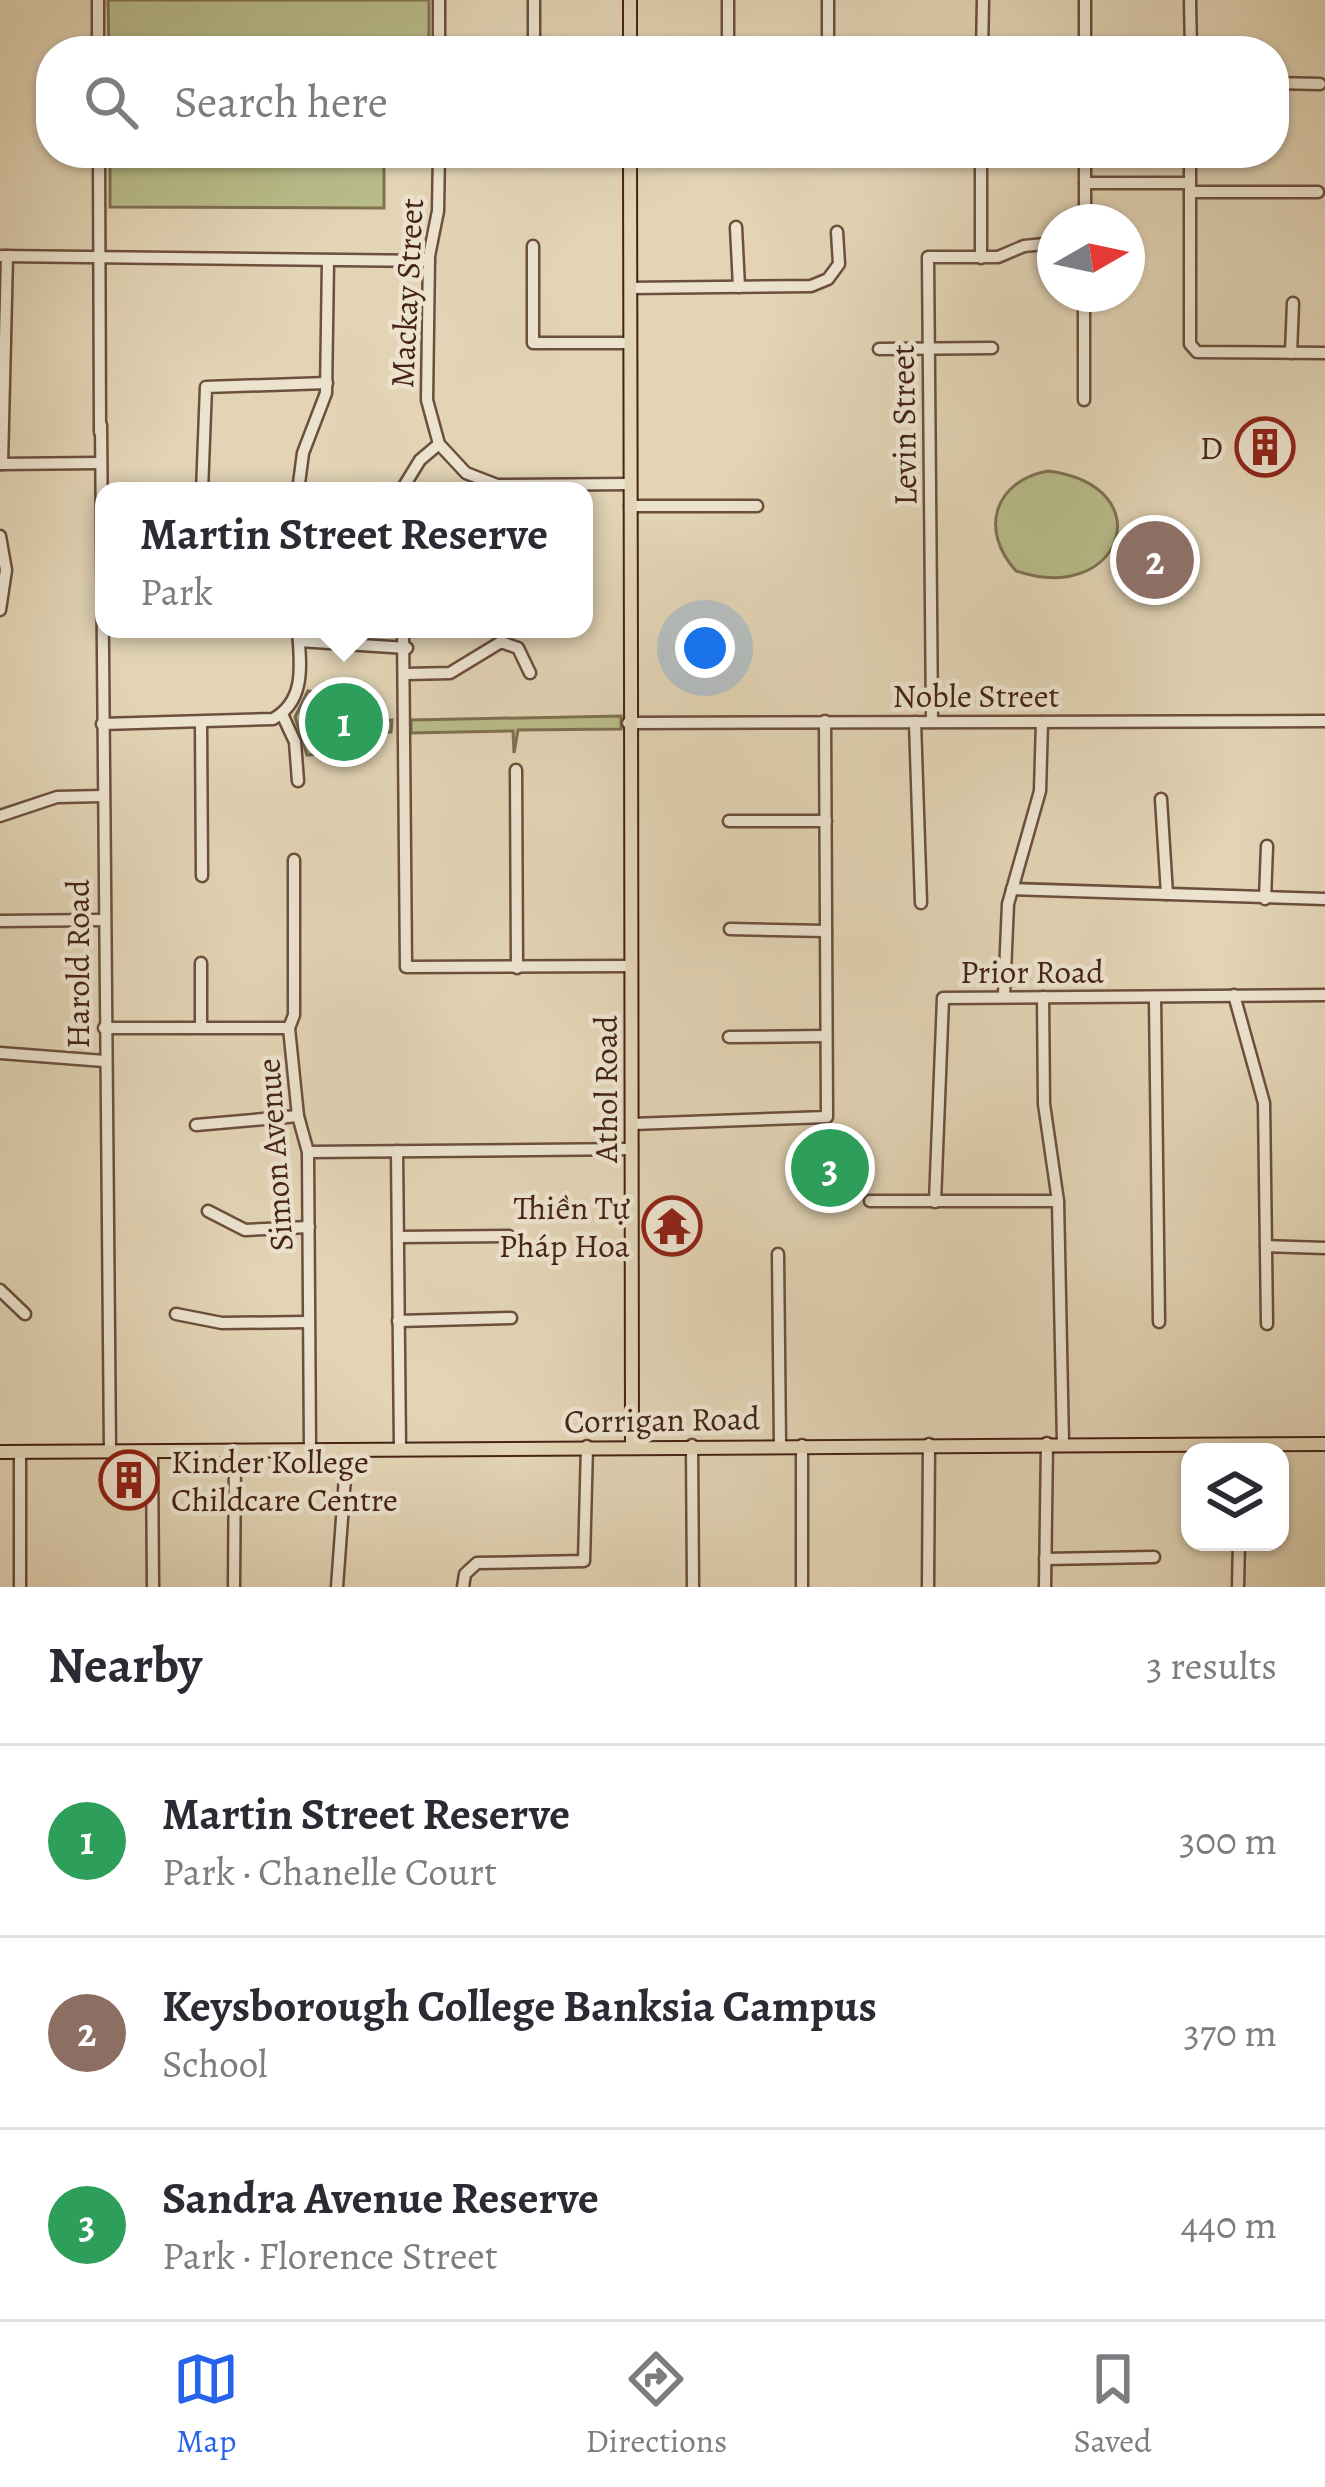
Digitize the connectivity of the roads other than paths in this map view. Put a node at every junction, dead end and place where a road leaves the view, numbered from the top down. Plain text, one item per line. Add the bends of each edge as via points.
1 (98, 0) edge
2 (439, 0) edge
3 (534, 0) edge
4 (630, 0) edge
5 (728, 0) edge
6 (828, 0) edge
7 (983, 0) edge
8 (1084, 0) edge
9 (1190, 0) edge
10 (98, 36) edge
11 (439, 36) edge
12 (534, 36) edge
13 (630, 36) edge
14 (728, 36) edge
15 (828, 36) edge
16 (982, 36) edge
17 (1084, 36) edge
18 (1191, 36) edge
19 (1289, 83) edge
20 (1320, 84) dead end
21 (99, 168) edge
22 (439, 168) edge
23 (630, 168) edge
24 (981, 168) edge
25 (1084, 168) edge
26 (1190, 168) edge
27 (1084, 183) junction
28 (1190, 188) junction
29 (1318, 192) dead end
30 (1084, 204) edge
31 (736, 227) dead end
32 (837, 232) dead end
33 (533, 246) dead end
34 (1037, 247) edge
35 (100, 255) junction
36 (3, 256) edge
37 (981, 258) junction
38 (328, 261) junction
39 (429, 261) junction
40 (630, 287) junction
41 (740, 287) junction
42 (1293, 303) dead end
43 (1084, 312) edge
44 (533, 343) junction
45 (630, 343) junction
46 (992, 348) dead end
47 (879, 349) dead end
48 (927, 350) junction
49 (521, 351) dead end
50 (1292, 353) junction
51 (1325, 353) edge
52 (327, 383) junction
53 (1084, 400) dead end
54 (439, 444) junction
55 (95, 463) junction
56 (1, 464) edge
57 (98, 482) edge
58 (202, 482) edge
59 (299, 482) edge
60 (406, 482) edge
61 (489, 482) edge
62 (593, 484) edge
63 (630, 484) junction
64 (630, 506) junction
65 (758, 506) dead end
66 (0, 536) edge
67 (0, 610) edge
68 (102, 638) edge
69 (299, 638) edge
70 (324, 638) edge
71 (405, 638) edge
72 (407, 648) junction
73 (530, 673) dead end
74 (406, 674) junction
75 (282, 714) junction
76 (1325, 721) edge
77 (825, 722) junction
78 (915, 722) junction
79 (932, 722) junction
80 (1042, 722) junction
81 (201, 723) junction
82 (631, 723) junction
83 (102, 724) junction
84 (516, 770) dead end
85 (298, 782) dead end
86 (103, 796) junction
87 (1161, 800) dead end
88 (0, 816) edge
89 (729, 821) dead end
90 (826, 821) junction
91 (1267, 846) dead end
92 (294, 860) dead end
93 (202, 876) dead end
94 (1012, 889) junction
95 (1167, 894) junction
96 (1265, 899) junction
97 (1325, 899) edge
98 (921, 903) dead end
99 (104, 920) junction
100 (0, 921) edge
101 (730, 929) dead end
102 (826, 932) junction
103 (201, 963) dead end
104 (631, 966) junction
105 (517, 968) junction
106 (1004, 995) junction
107 (1234, 995) junction
108 (1325, 995) edge
109 (1043, 997) junction
110 (1155, 998) junction
111 (201, 1026) junction
112 (104, 1028) junction
113 (289, 1028) junction
114 (825, 1036) junction
115 (729, 1037) dead end
116 (0, 1053) edge
117 (104, 1061) junction
118 (298, 1116) junction
119 (632, 1124) junction
120 (196, 1125) dead end
121 (632, 1149) junction
122 (397, 1151) junction
123 (308, 1152) junction
124 (870, 1201) dead end
125 (1058, 1201) junction
126 (935, 1202) junction
127 (208, 1211) dead end
128 (308, 1227) junction
129 (509, 1236) dead end
130 (398, 1237) junction
131 (1266, 1246) junction
132 (1325, 1248) edge
133 (778, 1254) dead end
134 (0, 1290) edge
135 (25, 1314) dead end
136 (176, 1314) dead end
137 (511, 1318) dead end
138 (308, 1322) junction
139 (398, 1322) junction
140 (1159, 1322) dead end
141 (1267, 1324) dead end
142 (1047, 1443) junction
143 (1063, 1443) junction
144 (780, 1444) junction
145 (802, 1444) junction
146 (929, 1444) junction
147 (1325, 1444) edge
148 (632, 1445) junction
149 (692, 1445) junction
150 (587, 1446) junction
151 (1181, 1446) edge
152 (1289, 1446) edge
153 (400, 1449) junction
154 (152, 1450) junction
155 (235, 1450) junction
156 (310, 1450) junction
157 (347, 1450) junction
158 (106, 1451) junction
159 (0, 1452) edge
160 (20, 1452) junction
161 (1239, 1551) edge
162 (1154, 1558) dead end
163 (1045, 1559) junction
164 (20, 1587) edge
165 (153, 1587) edge
166 (234, 1587) edge
167 (337, 1587) edge
168 (463, 1587) edge
169 (693, 1587) edge
170 (802, 1587) edge
171 (928, 1587) edge
172 (1045, 1587) edge
173 (1238, 1587) edge

1 - 10 street
2 - 11 street
3 - 12 street
4 - 13 main road
5 - 14 street
6 - 15 street
7 - 16 street
8 - 17 street
9 - 18 street
19 - 20 street
21 - 35 street, Harold Road
22 - 39 street, Mackay Street
23 - 40 main road, Athol Road
24 - 37 street
25 - 27 street
26 - 28 street
27 - 28 street
27 - 30 street
28 - 29 street
28 - 50 street via 1190,344 1197,352
31 - 41 street
32 - 41 street via 839,264 823,282
33 - 44 street
34 - 37 street, Levin Street
35 - 36 street
35 - 38 street
35 - 55 street, Harold Road via 104,445
36 - 56 street
37 - 48 street, Levin Street via 928,257
38 - 39 street
38 - 52 street
39 - 54 street, Mackay Street via 427,408
40 - 41 street
40 - 45 main road, Athol Road
42 - 50 street
43 - 53 street
44 - 45 street
44 - 49 street
45 - 63 main road, Athol Road
46 - 48 street
47 - 48 street
48 - 79 street, Levin Street
50 - 51 street
52 - 58 street via 206,387
52 - 59 street
54 - 60 street
54 - 61 street via 466,473
55 - 56 street
55 - 57 street, Harold Road
62 - 63 street
63 - 64 main road, Athol Road
64 - 65 street
64 - 82 main road, Athol Road
66 - 67 street
68 - 83 street, Harold Road
69 - 75 street via 298,688
70 - 72 street
71 - 72 street
72 - 74 street
73 - 74 street via 518,648 501,642 450,673
74 - 105 street via 406,967
75 - 81 street
75 - 85 street via 296,742
76 - 80 street, Noble Street
77 - 78 street, Noble Street
77 - 82 street, Noble Street
77 - 90 street
78 - 79 street, Noble Street
78 - 98 street
79 - 80 street, Noble Street
80 - 94 street via 1040,791
81 - 83 street
81 - 93 street
82 - 104 main road, Athol Road
83 - 86 street, Harold Road
84 - 105 street
86 - 88 street via 57,797
86 - 99 street, Harold Road
87 - 95 street
89 - 90 street
90 - 102 street
91 - 96 street
92 - 113 street, Simon Avenue
94 - 95 street
94 - 106 street
95 - 96 street
96 - 97 street
99 - 100 street
99 - 112 street, Harold Road
101 - 102 street
102 - 114 street
103 - 111 street
104 - 105 street
104 - 119 main road, Athol Road
106 - 109 street, Prior Road
106 - 126 street, Prior Road via 952,996 939,1004
107 - 108 street, Prior Road
107 - 110 street, Prior Road
107 - 131 street via 1264,1103
109 - 110 street, Prior Road
109 - 125 street via 1044,1104
110 - 140 street
111 - 112 street
111 - 113 street
112 - 117 street, Harold Road
113 - 118 street, Simon Avenue
114 - 115 street
114 - 119 street via 827,1117
116 - 117 street
117 - 158 street, Harold Road
118 - 120 street
118 - 123 street, Simon Avenue
119 - 121 main road, Athol Road
121 - 122 street
121 - 148 main road, Athol Road
122 - 123 street
122 - 130 street
123 - 128 street, Simon Avenue
124 - 126 street
125 - 126 street
125 - 143 street
127 - 128 street via 245,1230
128 - 138 street, Simon Avenue
129 - 130 street
130 - 139 street
131 - 132 street
131 - 141 street
133 - 144 street
134 - 135 street
136 - 138 street via 222,1323
137 - 139 street
138 - 156 street, Simon Avenue
139 - 153 street
142 - 143 main road, Corrigan Road
142 - 146 main road, Corrigan Road
142 - 163 street
143 - 151 main road, Corrigan Road
144 - 145 main road, Corrigan Road
144 - 149 main road, Corrigan Road
145 - 146 main road, Corrigan Road
145 - 170 street
146 - 171 street
147 - 152 main road, Corrigan Road
148 - 149 main road, Corrigan Road
148 - 150 main road, Corrigan Road
149 - 169 street
150 - 153 main road, Corrigan Road
150 - 168 street via 588,1564 477,1563
153 - 157 main road, Corrigan Road
154 - 155 main road, Corrigan Road
154 - 158 main road, Corrigan Road
154 - 165 street
155 - 156 main road, Corrigan Road
155 - 166 street
156 - 157 main road, Corrigan Road
157 - 167 street
158 - 160 main road, Corrigan Road
159 - 160 main road, Corrigan Road
160 - 164 street
161 - 173 street
162 - 163 street
163 - 172 street

